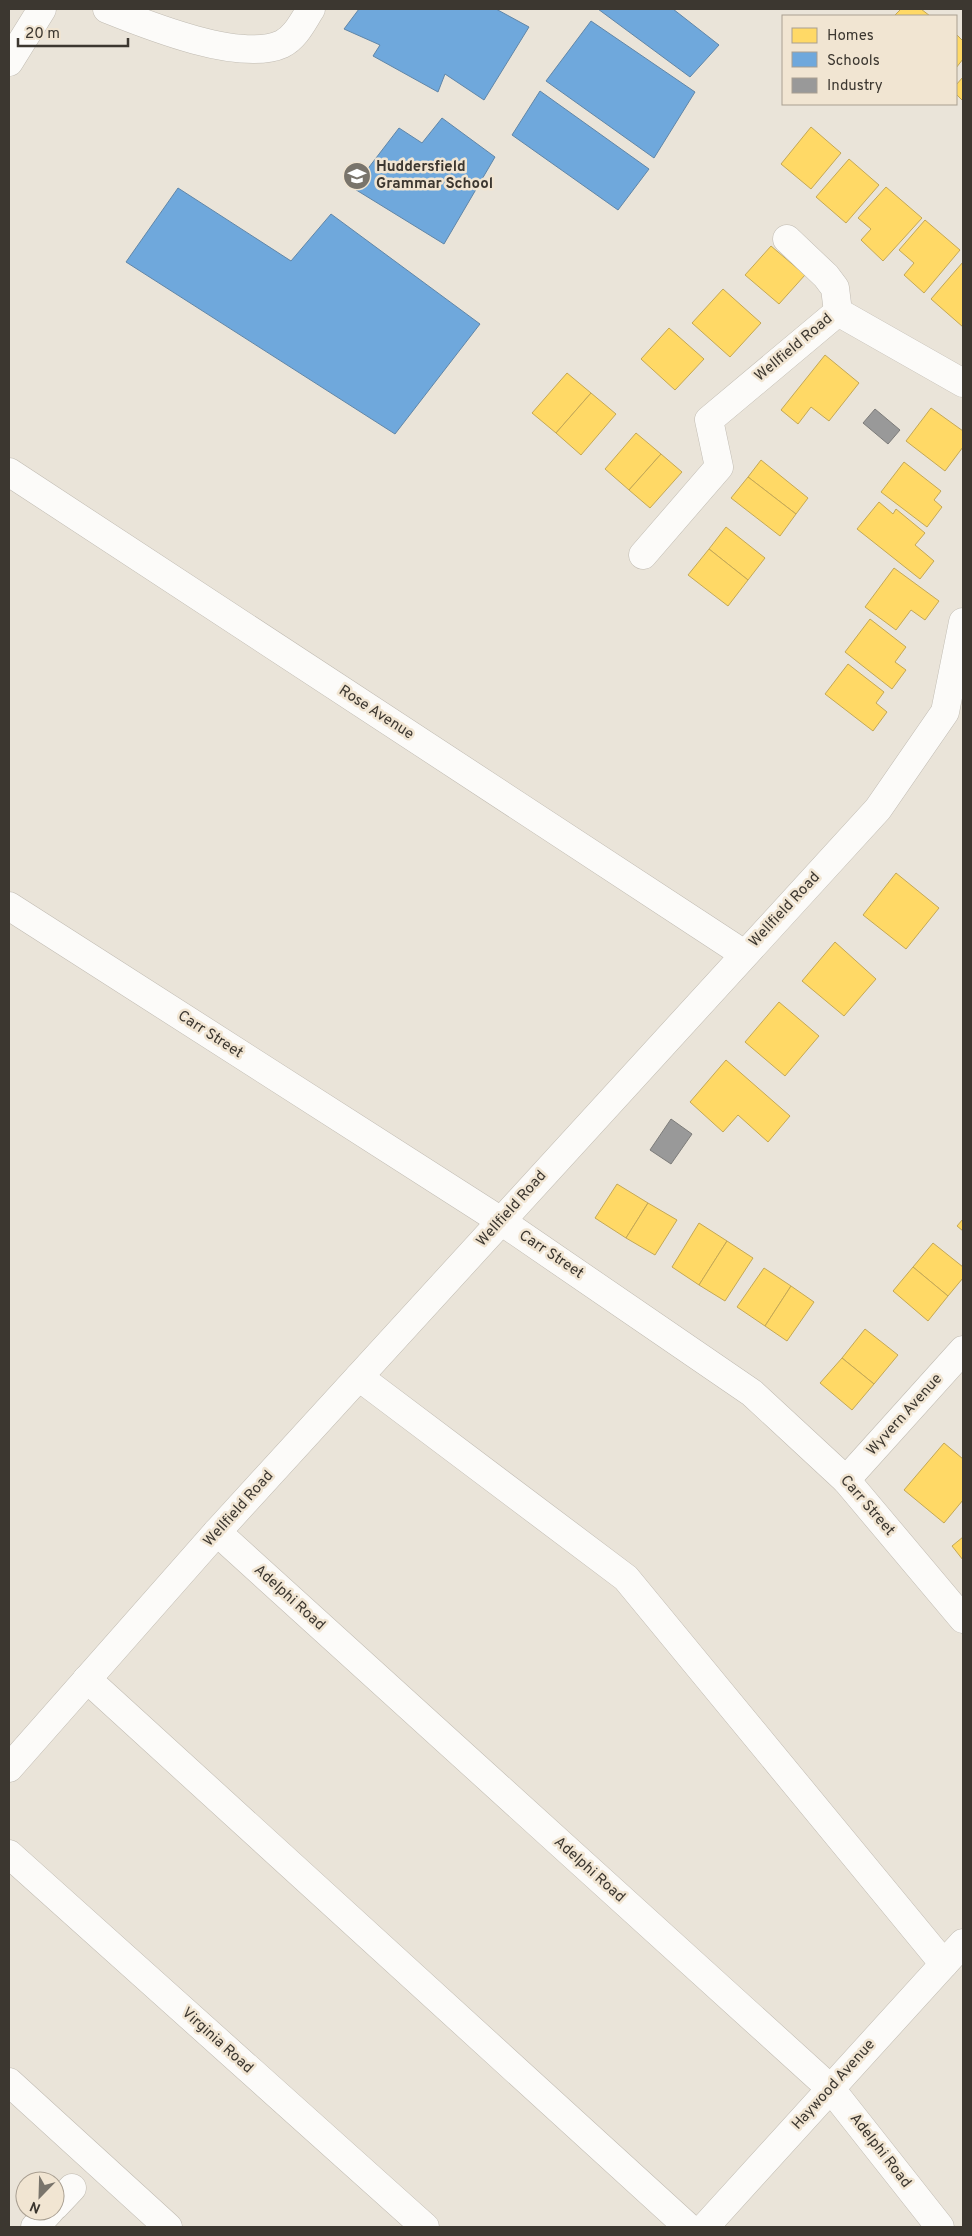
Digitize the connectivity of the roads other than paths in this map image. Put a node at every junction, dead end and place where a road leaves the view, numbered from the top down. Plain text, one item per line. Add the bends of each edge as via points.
1 (42, 9) edge
2 (107, 9) edge
3 (311, 9) edge
4 (9, 62) edge
5 (787, 239) dead end
6 (838, 312) junction
7 (963, 383) edge
8 (9, 472) edge
9 (643, 556) dead end
10 (963, 622) edge
11 (9, 906) edge
12 (744, 954) junction
13 (501, 1221) junction
14 (963, 1350) edge
15 (359, 1377) junction
16 (846, 1480) junction
17 (217, 1532) junction
18 (963, 1619) edge
19 (88, 1679) junction
20 (9, 1768) edge
21 (9, 1854) edge
22 (963, 1943) edge
23 (944, 1964) junction
24 (9, 2082) edge
25 (831, 2089) junction
26 (168, 2227) edge
27 (425, 2227) edge
28 (688, 2227) edge
29 (705, 2227) edge
30 (940, 2227) edge

1 - 4 street
2 - 3 street via 223,48 261,49 282,44 297,32
5 - 6 street via 835,288
6 - 7 street, Wellfield Road
6 - 9 street, Wellfield Road via 709,420 719,467
8 - 12 street, Rose Avenue
10 - 12 street, Wellfield Road via 945,712 878,808
11 - 13 street, Carr Street
12 - 13 street, Wellfield Road
13 - 15 street, Wellfield Road
13 - 16 street, Carr Street via 752,1393
14 - 16 street, Wyvern Avenue
15 - 17 street, Wellfield Road
15 - 23 street via 626,1578
16 - 18 street, Carr Street
17 - 19 street, Wellfield Road
17 - 25 street, Adelphi Road
19 - 20 street, Wellfield Road
19 - 28 street
21 - 27 street, Virginia Road
22 - 23 street, Haywood Avenue
23 - 25 street, Haywood Avenue
24 - 26 street
25 - 29 street, Haywood Avenue
25 - 30 street, Adelphi Road

